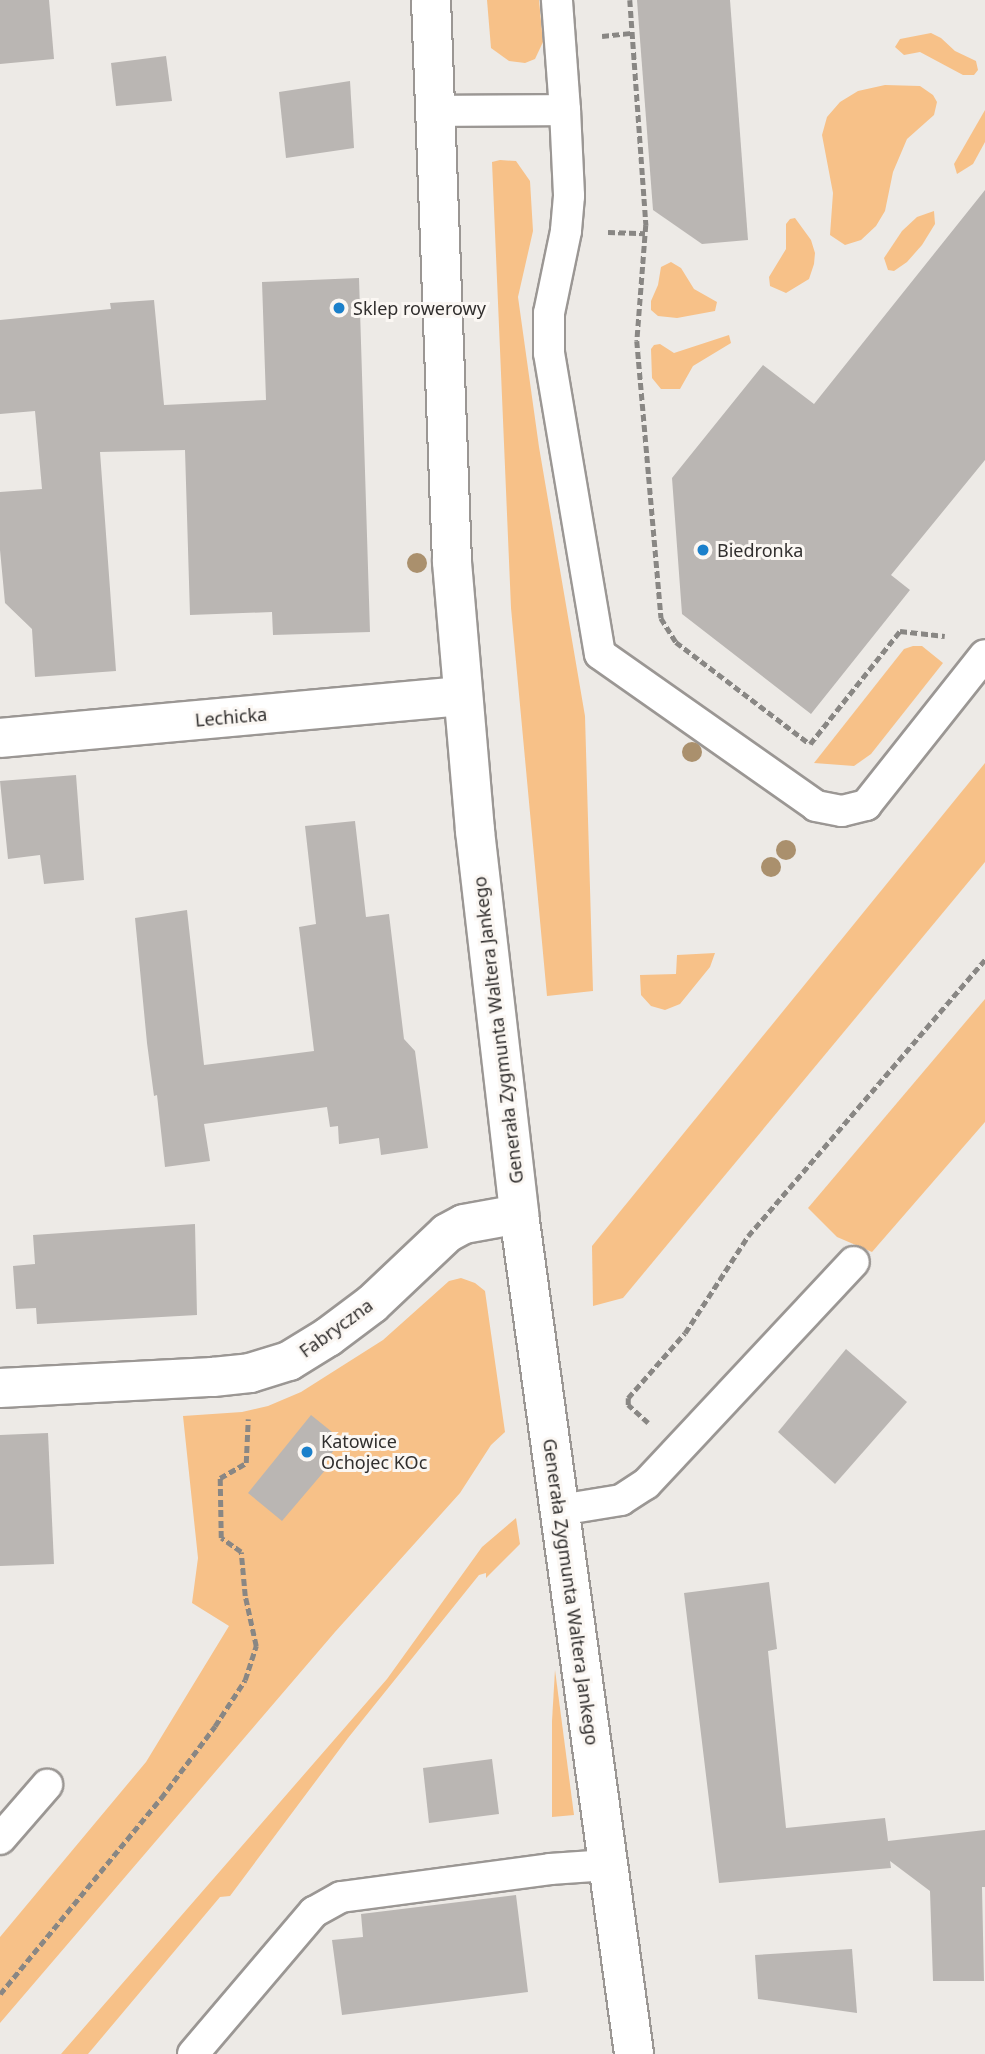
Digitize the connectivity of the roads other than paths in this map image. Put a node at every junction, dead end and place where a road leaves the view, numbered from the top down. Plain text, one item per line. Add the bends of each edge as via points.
1 (430, 0) edge
2 (557, 0) edge
3 (565, 110) junction
4 (436, 111) junction
5 (982, 659) edge
6 (462, 696) junction
7 (0, 738) edge
8 (519, 1214) junction
9 (854, 1262) dead end
10 (0, 1388) edge
11 (560, 1510) junction
12 (47, 1785) dead end
13 (0, 1839) edge
14 (608, 1866) junction
15 (193, 2054) edge
16 (634, 2054) edge

1 - 4 street, Generała Zygmunta Waltera Jankego
2 - 3 lane
3 - 4 lane
3 - 5 lane via 569,196 549,313 549,353 600,654 816,806 842,811 866,805
4 - 6 street, Generała Zygmunta Waltera Jankego via 452,562
6 - 7 street, Lechicka
6 - 8 street, Generała Zygmunta Waltera Jankego
8 - 10 street, Fabryczna via 464,1224 447,1233 372,1304 289,1361 250,1373
8 - 11 street, Generała Zygmunta Waltera Jankego
9 - 11 lane via 646,1485 621,1500
11 - 14 street, Generała Zygmunta Waltera Jankego
12 - 13 lane
14 - 15 lane via 551,1869 341,1897 314,1912
14 - 16 street, Generała Zygmunta Waltera Jankego

